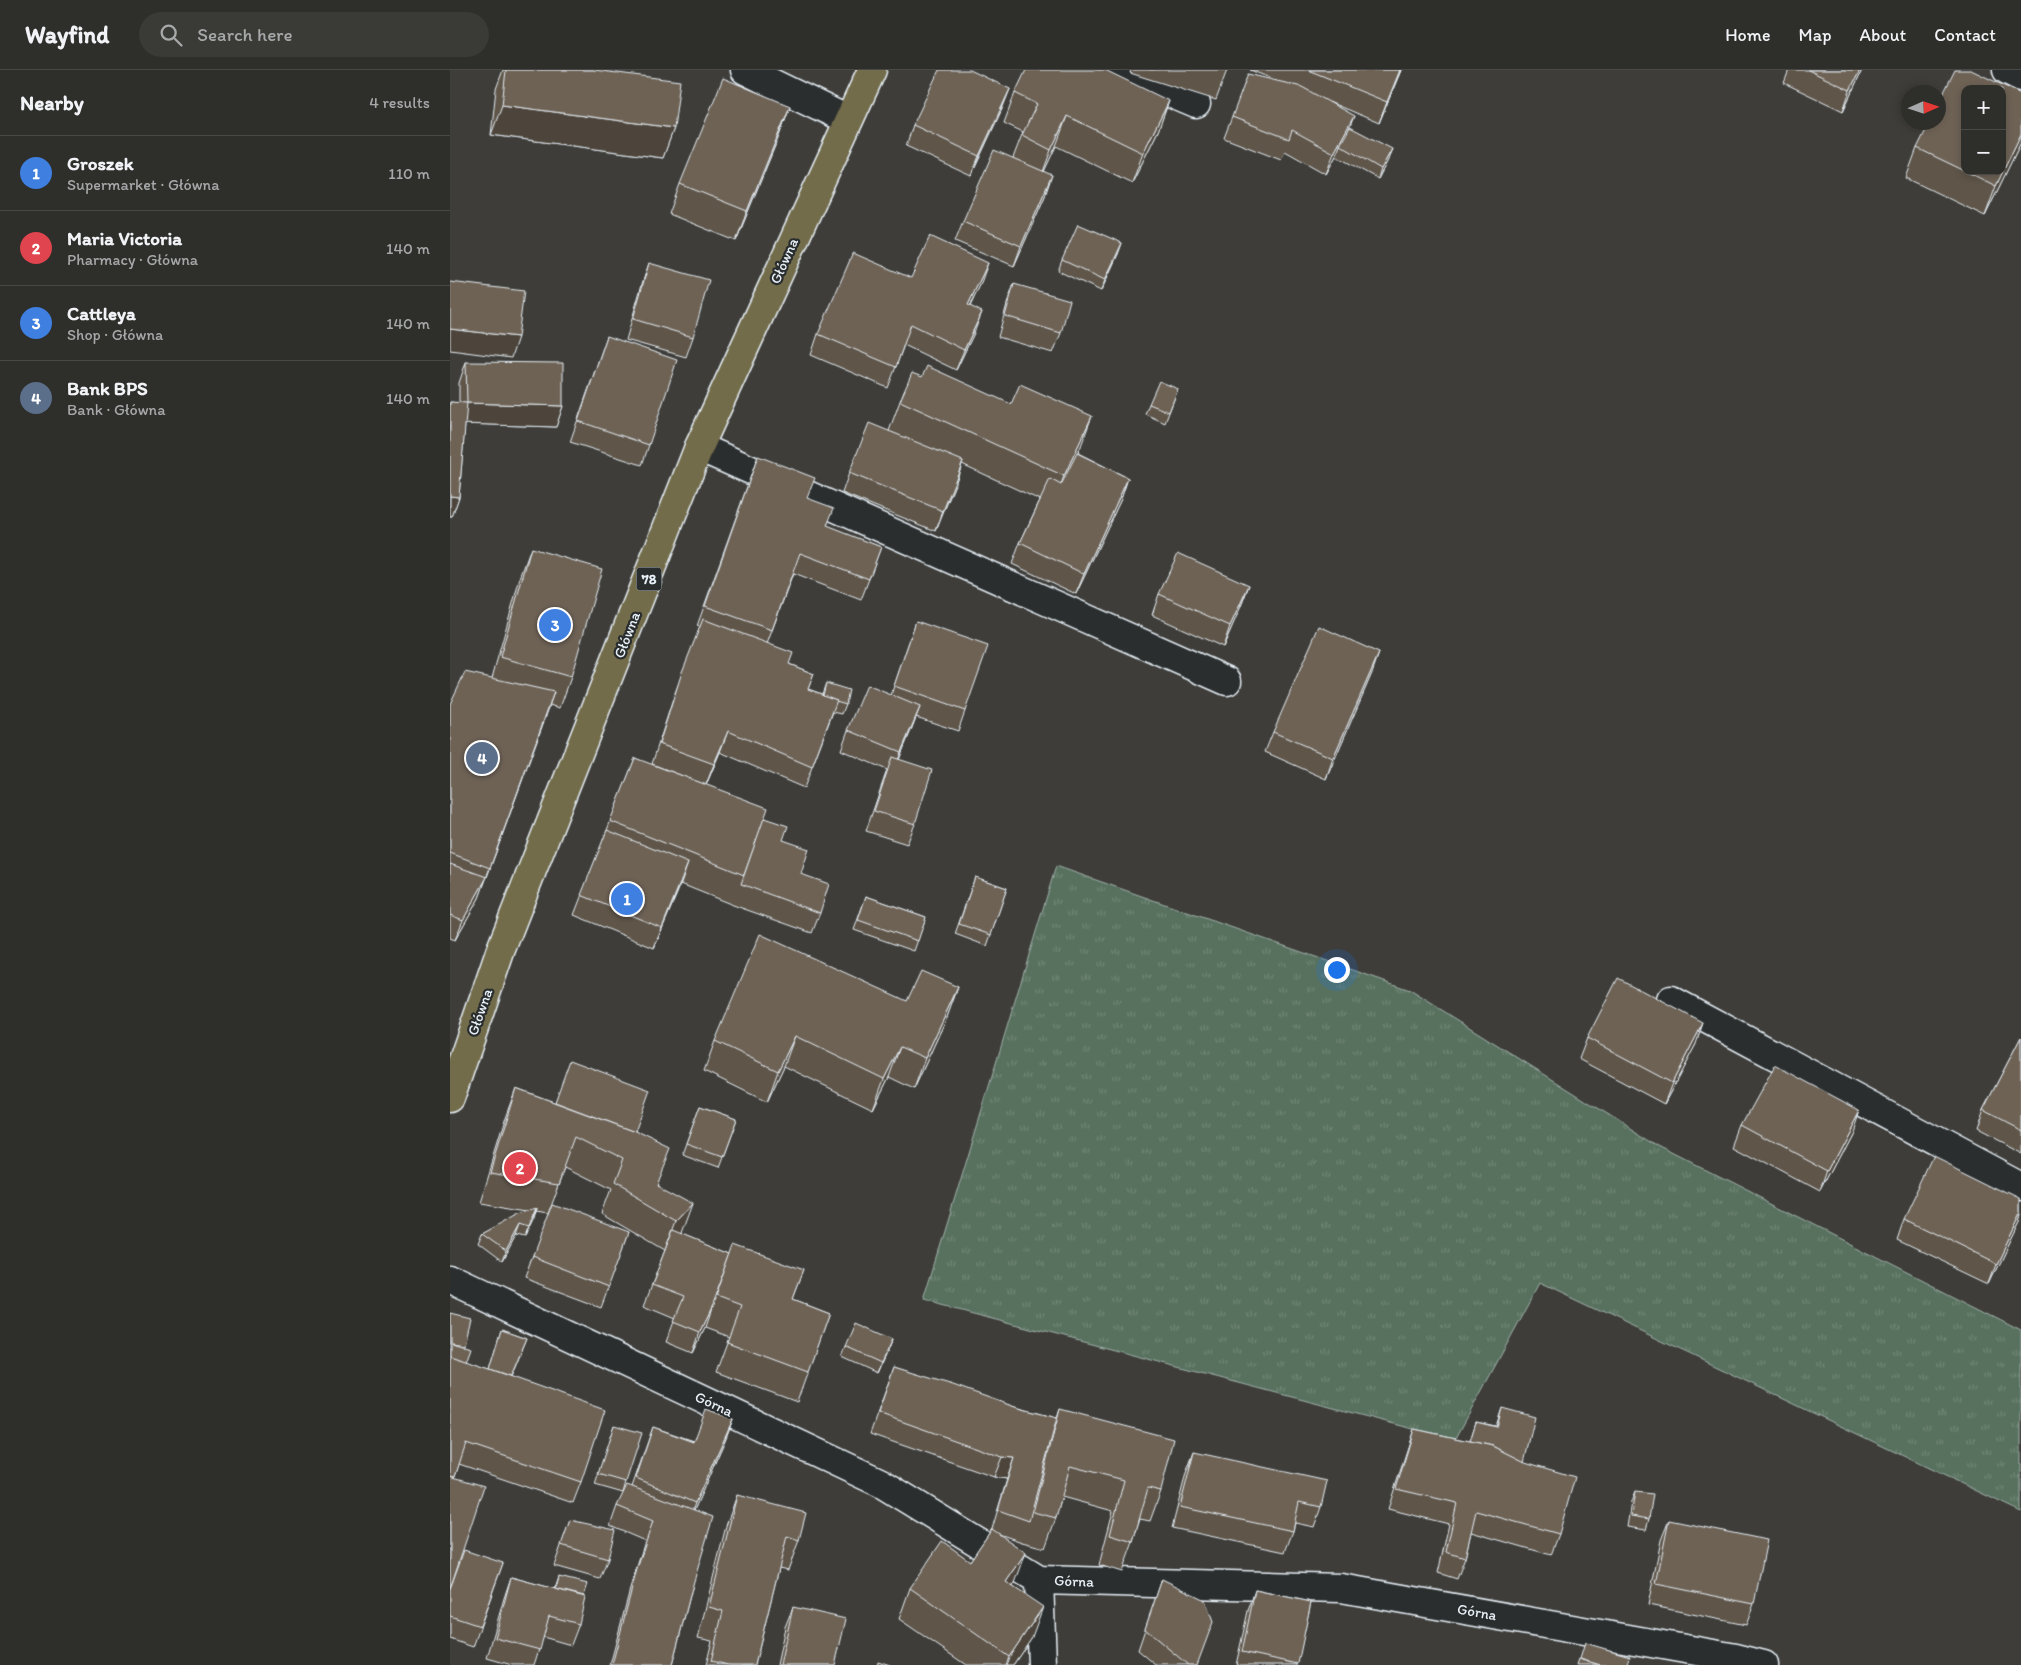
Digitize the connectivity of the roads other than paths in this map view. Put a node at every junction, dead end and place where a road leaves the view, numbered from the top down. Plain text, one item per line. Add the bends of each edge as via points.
1 (745, 70) edge
2 (872, 70) edge
3 (1115, 70) edge
4 (2007, 70) edge
5 (2021, 77) edge
6 (1196, 104) dead end
7 (848, 120) junction
8 (699, 447) junction
9 (1227, 681) dead end
10 (1670, 1000) dead end
11 (450, 1098) edge
12 (2021, 1187) edge
13 (450, 1280) edge
14 (1039, 1580) junction
15 (1042, 1665) edge
16 (1764, 1665) edge

1 - 7 street
2 - 7 main road, Główna / 78
3 - 6 street
4 - 5 street
7 - 8 main road, Główna / 78
8 - 9 street
8 - 11 main road, Główna / 78 via 501,949
10 - 12 street
13 - 14 street, Górna via 881,1483
14 - 15 street
14 - 16 street, Górna via 1341,1588

